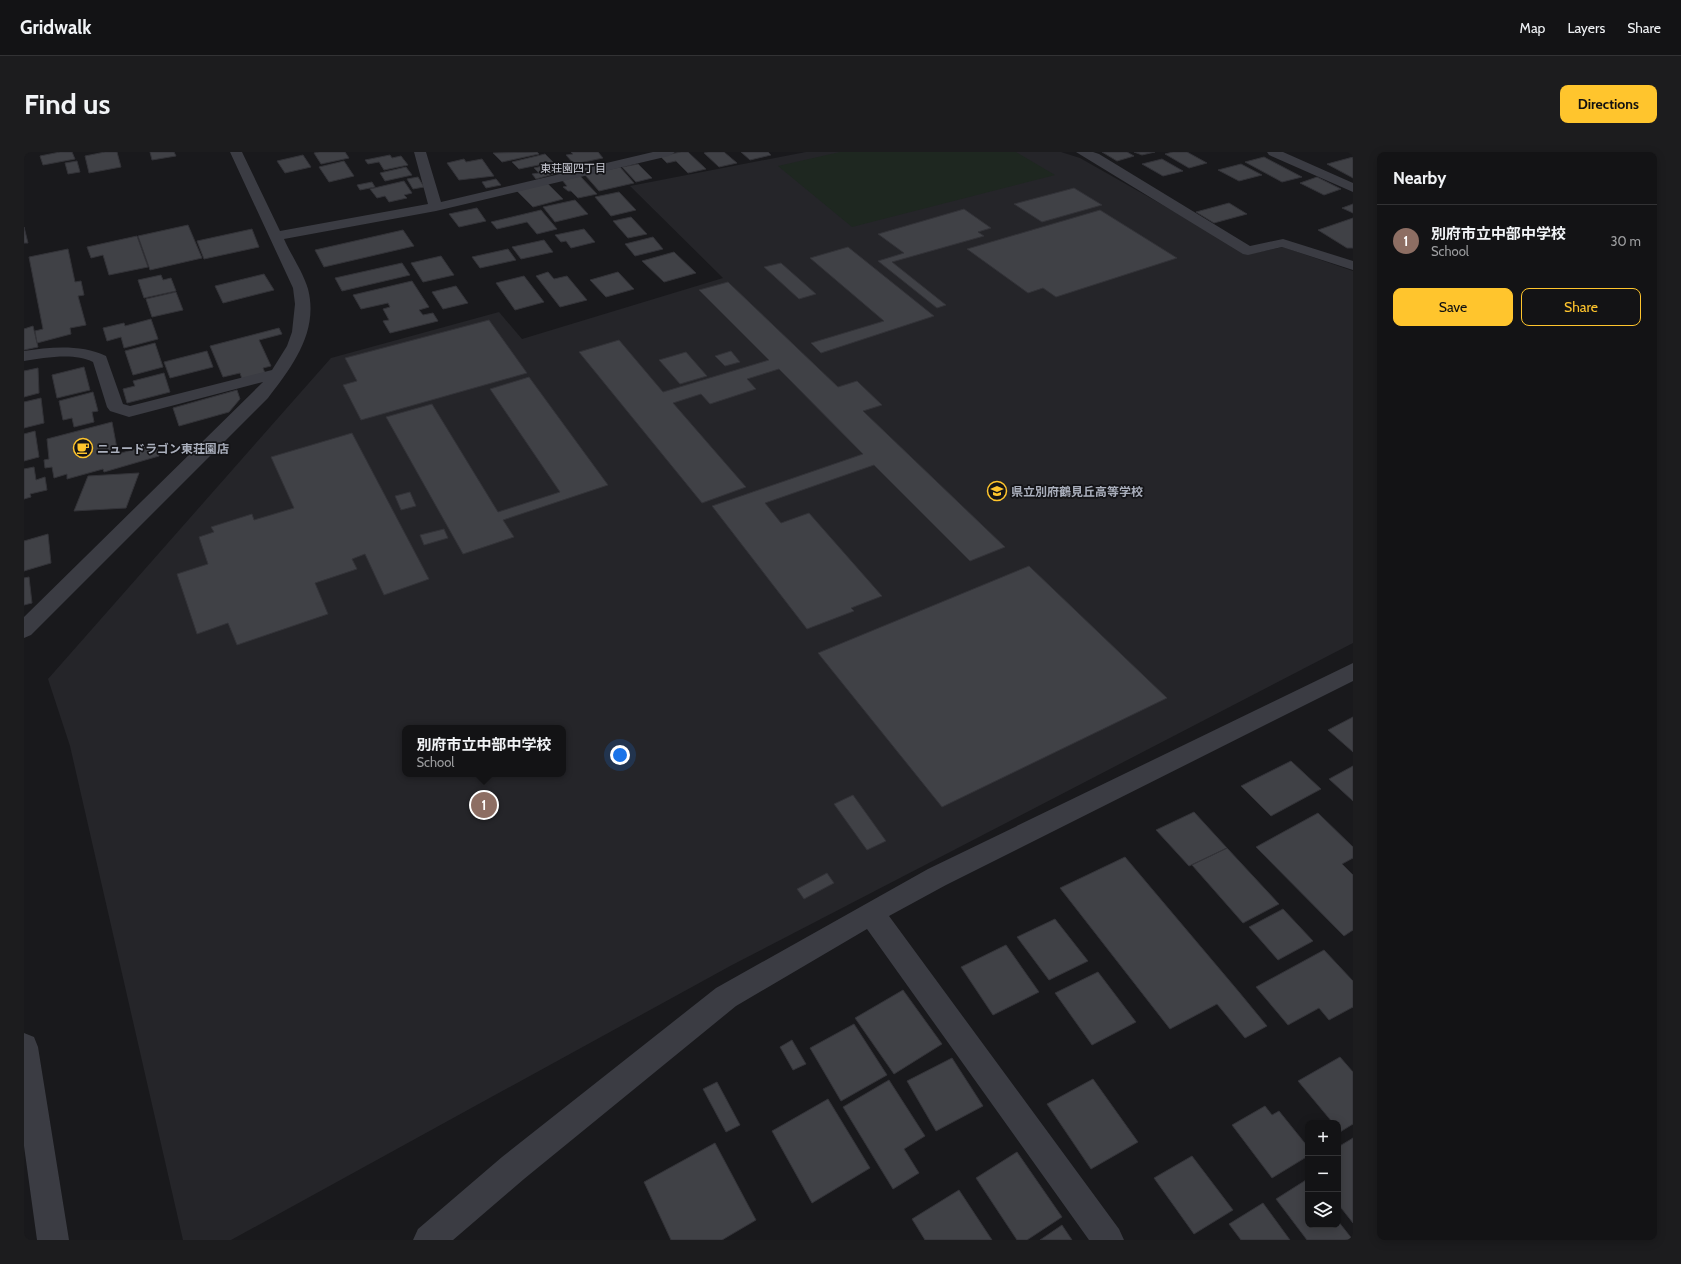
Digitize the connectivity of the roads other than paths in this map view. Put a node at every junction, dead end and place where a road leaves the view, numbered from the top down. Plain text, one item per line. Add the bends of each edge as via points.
1 (236, 152) edge
2 (420, 152) edge
3 (668, 152) edge
4 (1082, 152) edge
5 (1274, 152) edge
6 (1353, 188) edge
7 (436, 207) junction
8 (275, 236) junction
9 (1353, 266) edge
10 (24, 356) edge
11 (279, 373) junction
12 (24, 630) edge
13 (1351, 674) edge
14 (871, 913) junction
15 (24, 1046) edge
16 (53, 1240) edge
17 (429, 1240) edge
18 (1108, 1240) edge

1 - 8 street
2 - 7 street
3 - 7 street
4 - 9 street via 1248,251 1283,243
5 - 6 street
7 - 8 street
8 - 11 street via 300,288 304,312 296,344
10 - 11 street via 50,353 96,356 100,359 116,407 129,412
11 - 12 street via 247,409
13 - 14 street via 937,877
14 - 17 street via 726,997 513,1168
14 - 18 street
15 - 16 street

